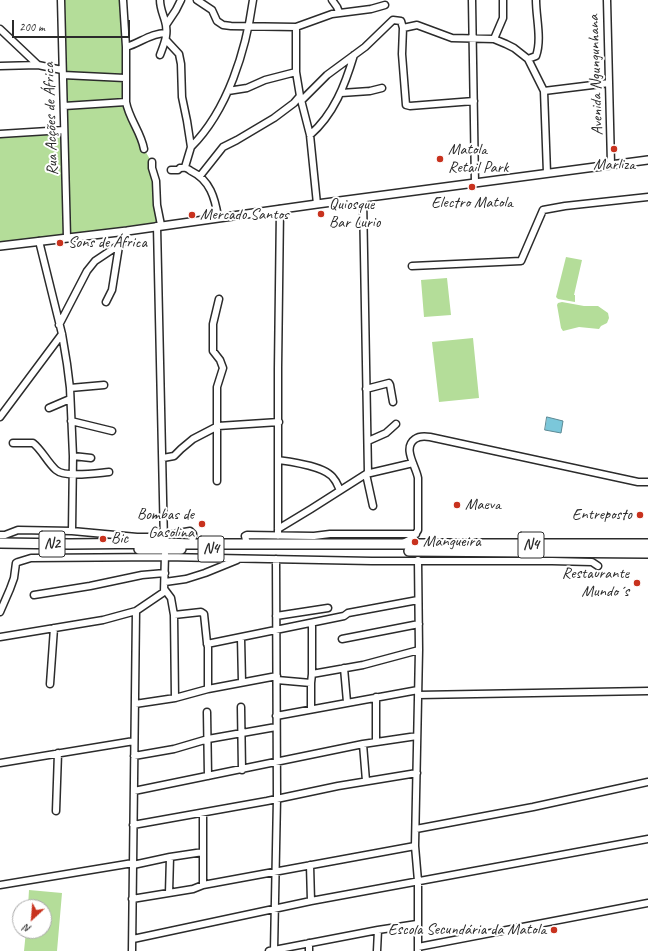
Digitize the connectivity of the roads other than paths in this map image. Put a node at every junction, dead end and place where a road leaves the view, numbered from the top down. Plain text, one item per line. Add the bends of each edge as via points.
1 (61, 0) edge
2 (123, 0) edge
3 (160, 0) edge
4 (181, 0) edge
5 (197, 0) edge
6 (253, 0) edge
7 (332, 0) edge
8 (472, 0) edge
9 (503, 0) edge
10 (536, 0) edge
11 (607, 0) edge
12 (385, 5) dead end
13 (339, 12) junction
14 (166, 25) junction
15 (249, 26) junction
16 (296, 27) junction
17 (403, 28) junction
18 (0, 29) edge
19 (166, 36) junction
20 (472, 38) junction
21 (494, 40) junction
22 (126, 47) junction
23 (160, 55) dead end
24 (354, 55) junction
25 (528, 59) junction
26 (38, 65) junction
27 (0, 66) edge
28 (296, 72) junction
29 (62, 73) junction
30 (125, 78) junction
31 (609, 83) junction
32 (382, 88) dead end
33 (228, 90) junction
34 (544, 91) junction
35 (341, 93) junction
36 (301, 98) junction
37 (474, 101) junction
38 (126, 102) junction
39 (64, 106) junction
40 (64, 130) junction
41 (0, 134) edge
42 (310, 135) junction
43 (191, 146) junction
44 (144, 149) dead end
45 (648, 160) edge
46 (152, 162) dead end
47 (611, 164) junction
48 (185, 167) junction
49 (171, 170) dead end
50 (547, 173) junction
51 (200, 176) junction
52 (475, 183) junction
53 (648, 196) edge
54 (363, 198) junction
55 (317, 204) junction
56 (280, 209) junction
57 (218, 217) junction
58 (159, 226) junction
59 (127, 231) junction
60 (67, 237) junction
61 (39, 241) junction
62 (0, 246) edge
63 (119, 246) junction
64 (412, 266) dead end
65 (219, 299) dead end
66 (106, 302) dead end
67 (59, 325) junction
68 (62, 334) junction
69 (104, 385) dead end
70 (70, 388) junction
71 (366, 389) junction
72 (70, 399) junction
73 (393, 402) dead end
74 (49, 408) dead end
75 (0, 417) edge
76 (71, 421) junction
77 (278, 422) junction
78 (396, 424) dead end
79 (218, 426) junction
80 (112, 430) dead end
81 (368, 441) junction
82 (13, 443) dead end
83 (73, 456) junction
84 (91, 458) dead end
85 (163, 458) junction
86 (278, 460) junction
87 (413, 463) junction
88 (110, 472) dead end
89 (73, 474) junction
90 (367, 474) junction
91 (217, 481) dead end
92 (648, 482) edge
93 (340, 490) junction
94 (373, 506) dead end
95 (278, 529) junction
96 (72, 531) junction
97 (416, 534) junction
98 (0, 535) edge
99 (278, 536) junction
100 (0, 543) edge
101 (104, 544) joint
102 (247, 544) junction
103 (648, 544) edge
104 (400, 545) junction
105 (165, 546) junction
106 (0, 549) edge
107 (648, 553) edge
108 (246, 559) junction
109 (276, 559) junction
110 (418, 560) junction
111 (598, 566) dead end
112 (165, 573) junction
113 (165, 582) junction
114 (165, 590) junction
115 (34, 595) dead end
116 (418, 600) junction
117 (328, 608) dead end
118 (136, 611) junction
119 (0, 612) edge
120 (174, 615) junction
121 (276, 616) junction
122 (312, 623) junction
123 (419, 624) junction
124 (54, 628) junction
125 (276, 630) junction
126 (0, 637) edge
127 (242, 638) junction
128 (342, 639) dead end
129 (207, 644) junction
130 (419, 650) junction
131 (344, 668) junction
132 (312, 674) junction
133 (277, 678) junction
134 (242, 682) junction
135 (311, 683) junction
136 (50, 684) dead end
137 (208, 689) junction
138 (648, 691) edge
139 (418, 692) junction
140 (376, 697) junction
141 (175, 698) junction
142 (346, 702) junction
143 (135, 704) junction
144 (241, 707) dead end
145 (311, 709) junction
146 (207, 712) dead end
147 (276, 716) junction
148 (276, 727) junction
149 (241, 732) junction
150 (417, 736) junction
151 (208, 739) junction
152 (134, 742) junction
153 (376, 742) junction
154 (363, 744) junction
155 (58, 753) junction
156 (134, 756) junction
157 (276, 762) junction
158 (0, 763) edge
159 (242, 770) junction
160 (417, 773) junction
161 (208, 776) junction
162 (366, 781) junction
163 (648, 782) edge
164 (134, 791) junction
165 (277, 798) junction
166 (56, 811) dead end
167 (203, 812) junction
168 (133, 825) junction
169 (416, 829) junction
170 (648, 839) edge
171 (415, 846) junction
172 (203, 852) junction
173 (170, 857) junction
174 (133, 864) junction
175 (310, 865) junction
176 (275, 872) junction
177 (418, 882) junction
178 (203, 885) junction
179 (0, 886) edge
180 (170, 893) junction
181 (132, 899) junction
182 (311, 901) junction
183 (648, 903) edge
184 (275, 908) junction
185 (417, 924) junction
186 (378, 930) junction
187 (132, 939) junction
188 (309, 943) junction
189 (418, 949) edge
190 (132, 951) edge
191 (273, 951) edge
192 (309, 951) edge
193 (377, 951) edge

1 - 29 street, Rua Acções de África
2 - 22 street
3 - 14 street
4 - 14 street
5 - 15 street via 212,10 217,21 223,25
6 - 15 street
7 - 13 street
8 - 20 street
9 - 21 street via 503,18
10 - 25 street via 538,51 536,56
11 - 31 street, Avenida Ngungunhana
12 - 13 street
13 - 16 street
14 - 19 street
15 - 16 street
15 - 33 street
16 - 28 street
17 - 20 street via 417,25 452,38
17 - 24 street via 401,21 393,20
17 - 37 street via 402,54 406,105
18 - 26 street
19 - 22 street via 154,34
19 - 23 street
19 - 43 street via 180,57 182,97
20 - 21 street
20 - 37 street
21 - 25 street via 514,48
22 - 30 street
24 - 35 street
24 - 36 street
25 - 34 street
26 - 27 street
26 - 29 street
28 - 33 street via 265,80 247,88
28 - 36 street
29 - 30 street
29 - 39 street, Rua Acções de África
30 - 38 street
31 - 34 street
31 - 47 street, Avenida Ngungunhana
32 - 35 street
33 - 43 street via 204,132
34 - 50 street
35 - 42 street via 332,110
36 - 42 street
36 - 51 street via 274,118 223,147
37 - 52 street
38 - 39 street
38 - 44 street
39 - 40 street, Rua Acções de África
40 - 41 street
40 - 60 street, Rua Acções de África
42 - 55 street
43 - 48 street
45 - 47 main road
46 - 58 street
47 - 50 main road
48 - 49 street
48 - 51 street
50 - 52 main road
51 - 57 street via 212,192
52 - 54 main road
53 - 64 street via 543,210 521,261
54 - 55 main road
54 - 71 street
55 - 56 main road
56 - 57 main road
56 - 77 street
57 - 58 main road
58 - 59 main road
58 - 85 street
59 - 60 main road
59 - 63 street
60 - 61 main road
61 - 62 main road
61 - 67 street
63 - 66 street via 112,290
63 - 67 street via 90,267
65 - 79 street via 213,324 213,351 223,368 217,387
67 - 68 street
68 - 70 street
68 - 75 street
69 - 70 street
70 - 72 street
71 - 73 street via 389,384
71 - 81 street
72 - 74 street
72 - 76 street
76 - 80 street
76 - 83 street
77 - 79 street
77 - 86 street
78 - 81 street via 386,433
79 - 85 street via 193,439 174,456
79 - 91 street
81 - 90 street
82 - 89 street via 33,443 56,469
83 - 84 street
83 - 89 street
85 - 105 street
86 - 93 street via 326,472 334,478
86 - 95 street
87 - 90 street
87 - 92 street via 409,448 411,443 424,436 638,482
87 - 97 street via 418,478 419,526
88 - 89 street
89 - 96 street
90 - 93 street
90 - 94 street
93 - 95 street
95 - 99 street
96 - 98 street via 18,530
96 - 105 street via 155,537
97 - 99 street
97 - 104 street
99 - 102 street via 247,535
100 - 101 highway, N2
101 - 105 highway, N4
102 - 104 highway, N4
102 - 105 highway, N4
103 - 104 highway, N4
105 - 106 highway, N4
105 - 107 highway, N4
105 - 108 street
105 - 112 street
105 - 119 street via 36,557 18,562
108 - 109 street
108 - 113 street via 230,562 186,579
109 - 110 street
109 - 121 street
110 - 111 street via 592,562
110 - 116 street
112 - 113 street
112 - 115 street
113 - 114 street
114 - 118 street
114 - 120 street via 173,602
116 - 122 street via 348,613
116 - 123 street
117 - 121 street
118 - 124 street via 103,620
118 - 143 street
120 - 129 street via 203,612
120 - 141 street
121 - 125 street
122 - 125 street
122 - 132 street
123 - 128 street
123 - 130 street
124 - 126 street
124 - 136 street
125 - 127 street
125 - 133 street
127 - 129 street
127 - 134 street
129 - 137 street
130 - 131 street
130 - 139 street
131 - 132 street
131 - 142 street
132 - 135 street
133 - 134 street
133 - 135 street
133 - 147 street
134 - 137 street
135 - 145 street
137 - 141 street
138 - 139 street
139 - 140 street
139 - 150 street
140 - 142 street
140 - 153 street
141 - 143 street
142 - 145 street
143 - 152 street
144 - 149 street
145 - 147 street
146 - 151 street
147 - 148 street
148 - 149 street
148 - 157 street
149 - 151 street
149 - 159 street
150 - 153 street
150 - 160 street
151 - 156 street via 174,749
151 - 161 street
152 - 155 street
152 - 156 street
153 - 154 street
154 - 157 street
154 - 162 street
155 - 158 street
155 - 166 street
156 - 164 street
157 - 159 street
157 - 165 street
159 - 161 street
160 - 162 street
160 - 169 street
161 - 164 street
162 - 165 street
163 - 169 street
164 - 168 street
165 - 167 street
165 - 176 street
167 - 168 street
167 - 172 street
168 - 174 street
169 - 171 street
170 - 177 street
171 - 175 street
171 - 177 street
172 - 173 street
172 - 178 street
173 - 174 street
173 - 180 street
174 - 179 street
174 - 181 street
175 - 176 street
175 - 182 street
176 - 178 street
176 - 184 street
177 - 182 street
177 - 185 street
178 - 180 street
180 - 181 street
181 - 187 street
182 - 184 street
183 - 189 street
184 - 187 street
184 - 191 street
185 - 186 street
185 - 189 street
186 - 188 street
186 - 193 street
187 - 190 street
188 - 191 street
188 - 192 street

